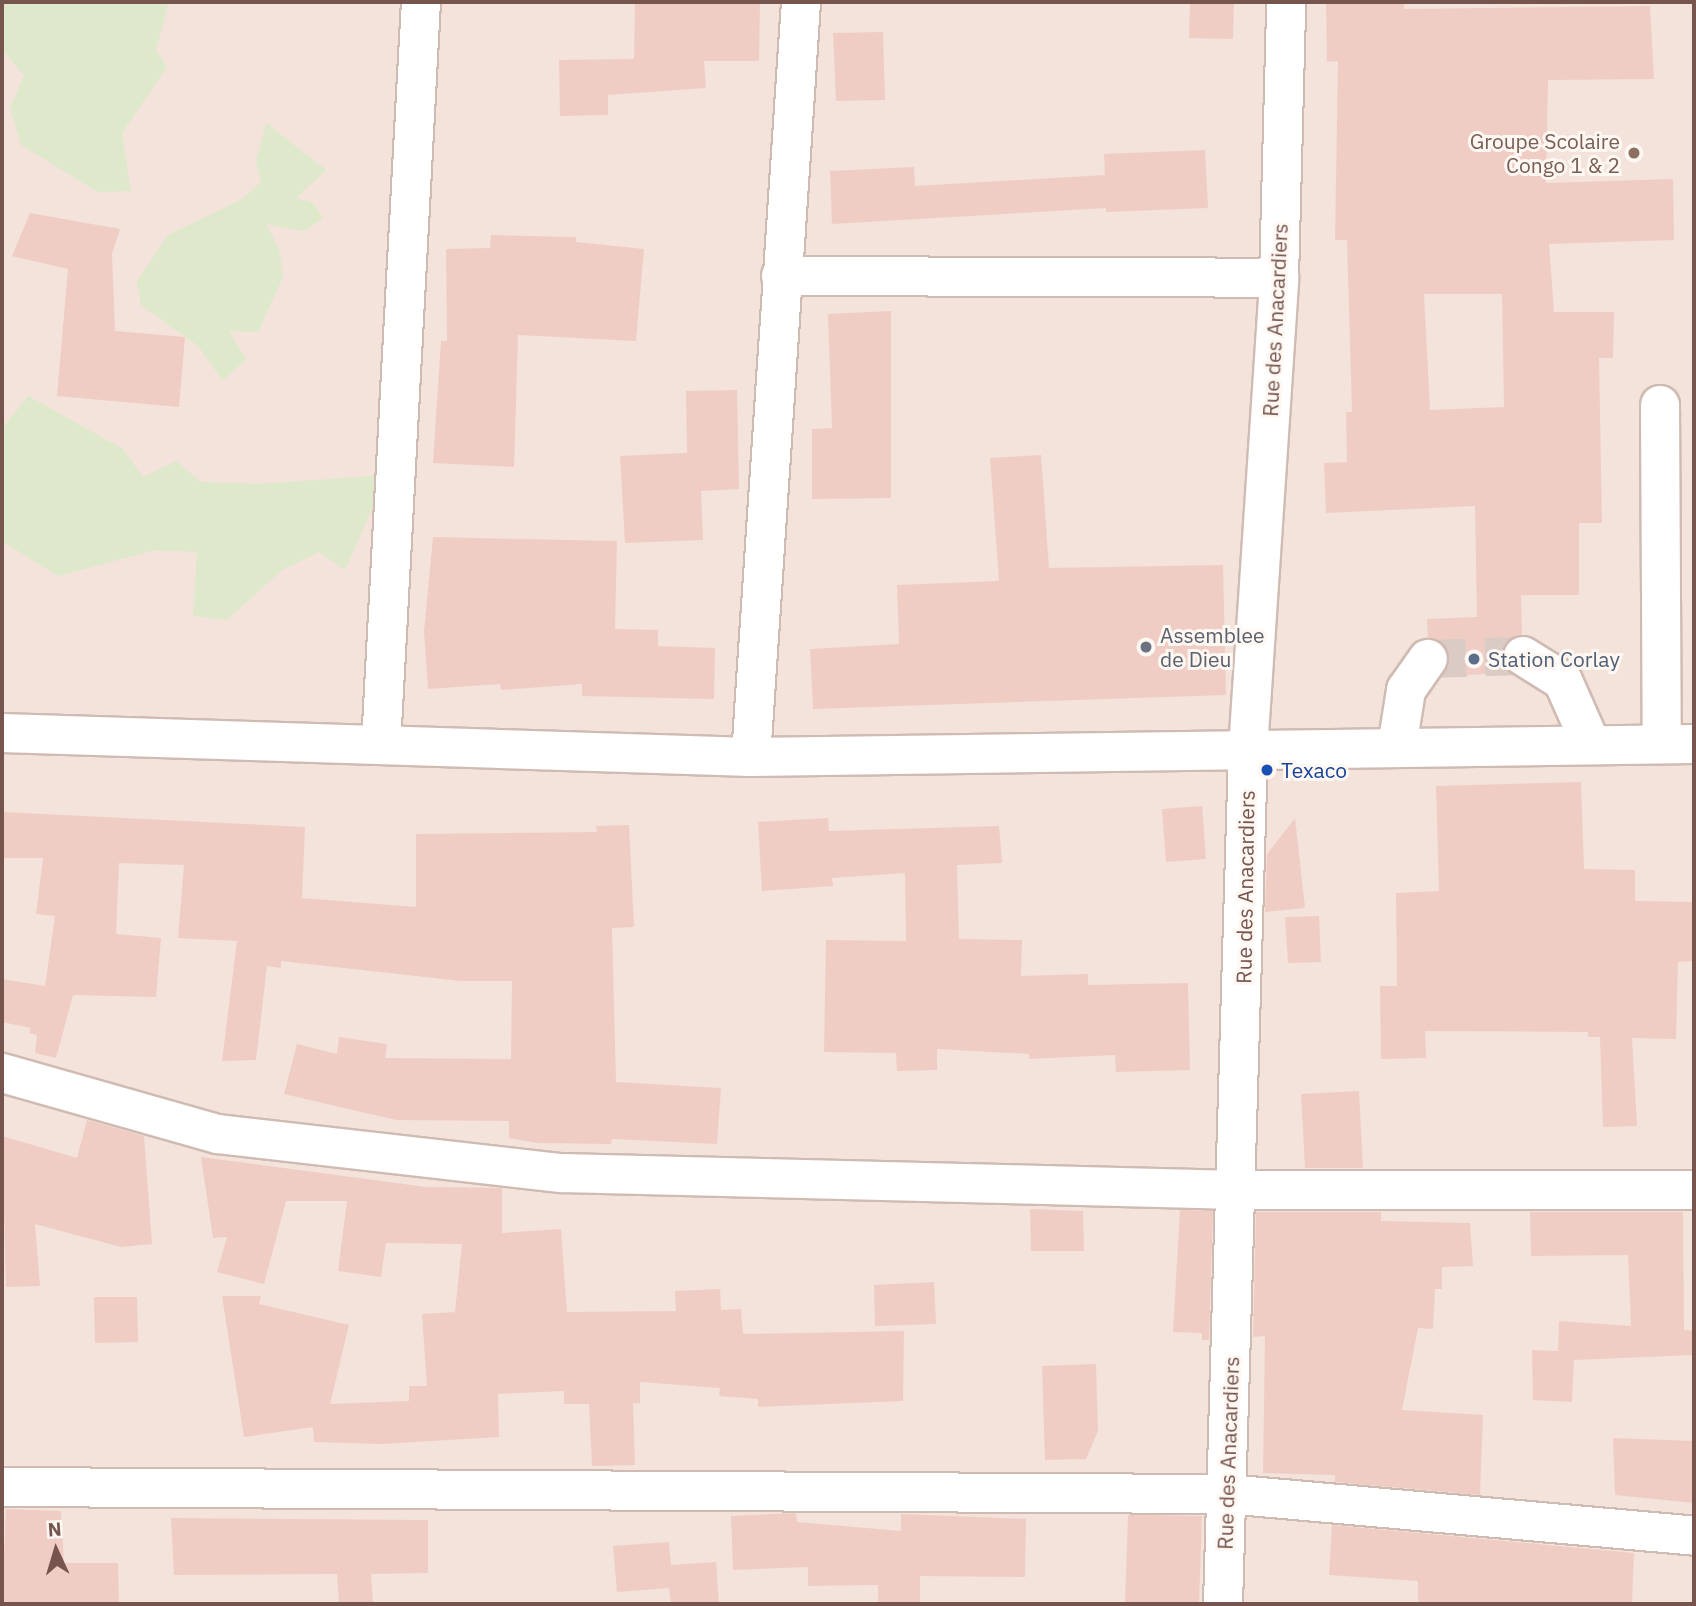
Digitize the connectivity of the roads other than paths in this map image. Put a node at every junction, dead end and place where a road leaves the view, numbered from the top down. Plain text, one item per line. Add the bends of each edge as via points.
1 (421, 2) edge
2 (801, 2) edge
3 (1286, 2) edge
4 (781, 276) junction
5 (1279, 278) junction
6 (1660, 405) dead end
7 (1523, 656) tunnel mouth
8 (1428, 659) dead end
9 (2, 733) edge
10 (1590, 742) junction
11 (1678, 744) edge
12 (381, 745) junction
13 (1397, 747) junction
14 (1248, 750) junction
15 (751, 757) junction
16 (2, 1073) edge
17 (1237, 1190) junction
18 (1694, 1190) edge
19 (2, 1487) edge
20 (1227, 1494) junction
21 (1694, 1536) edge
22 (1223, 1604) edge

1 - 12 street
2 - 4 street
3 - 5 street, Rue des Anacardiers
4 - 5 street
4 - 15 street
5 - 14 street, Rue des Anacardiers
6 - 11 street
7 - 10 street via 1563,681
8 - 13 street via 1406,690
9 - 12 street
10 - 11 street
10 - 13 street
12 - 15 street
13 - 14 street
14 - 15 street
14 - 17 street, Rue des Anacardiers
16 - 17 street via 218,1134 562,1173
17 - 18 street
17 - 20 street, Rue des Anacardiers
19 - 20 street
20 - 21 street
20 - 22 street, Rue des Anacardiers

